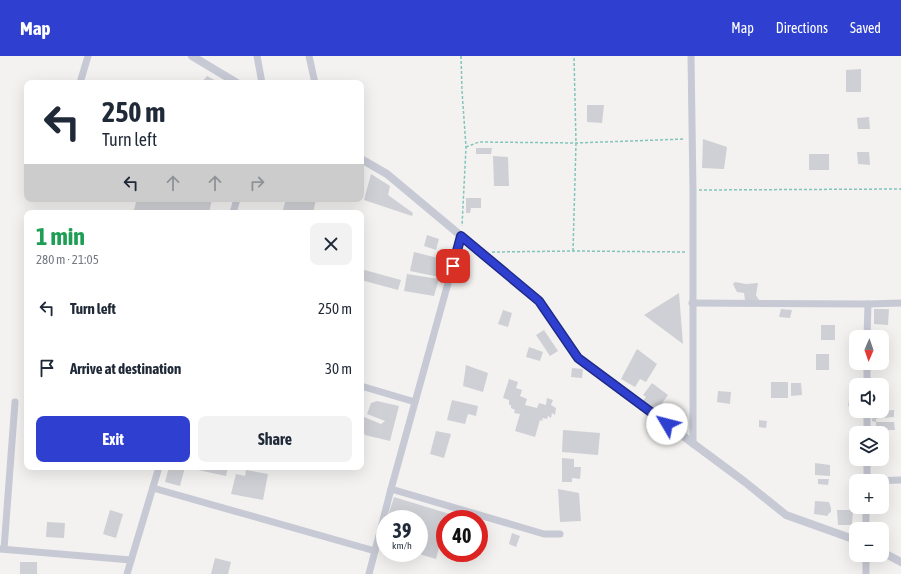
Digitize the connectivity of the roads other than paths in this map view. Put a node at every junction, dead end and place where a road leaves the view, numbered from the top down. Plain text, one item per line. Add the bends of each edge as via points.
1 (88, 56) edge
2 (192, 56) edge
3 (257, 56) edge
4 (309, 56) edge
5 (691, 56) edge
6 (81, 80) edge
7 (232, 80) edge
8 (261, 80) edge
9 (314, 80) edge
10 (364, 160) edge
11 (461, 236) junction
12 (692, 303) junction
13 (901, 303) edge
14 (868, 304) junction
15 (867, 330) edge
16 (364, 387) edge
17 (15, 402) dead end
18 (415, 402) junction
19 (693, 444) junction
20 (158, 470) edge
21 (889, 480) edge
22 (901, 480) edge
23 (153, 488) junction
24 (391, 489) junction
25 (560, 534) dead end
26 (849, 538) edge
27 (1, 550) edge
28 (375, 551) junction
29 (889, 556) edge
30 (131, 560) junction
31 (866, 562) edge
32 (901, 562) edge
33 (127, 574) edge
34 (369, 574) edge
35 (866, 574) edge

1 - 6 street
2 - 7 street
3 - 8 street
4 - 9 street
5 - 12 street
10 - 11 street via 387,174
11 - 18 street
11 - 19 street via 539,301 578,358
12 - 14 street
12 - 19 street
13 - 14 street
14 - 15 street
16 - 18 street
17 - 27 street
18 - 24 street
19 - 26 street via 786,515
20 - 23 street
21 - 22 street
23 - 28 street
23 - 30 street
24 - 25 street via 544,534
24 - 28 street
27 - 30 street
28 - 34 street
29 - 32 street
30 - 33 street
31 - 35 street

